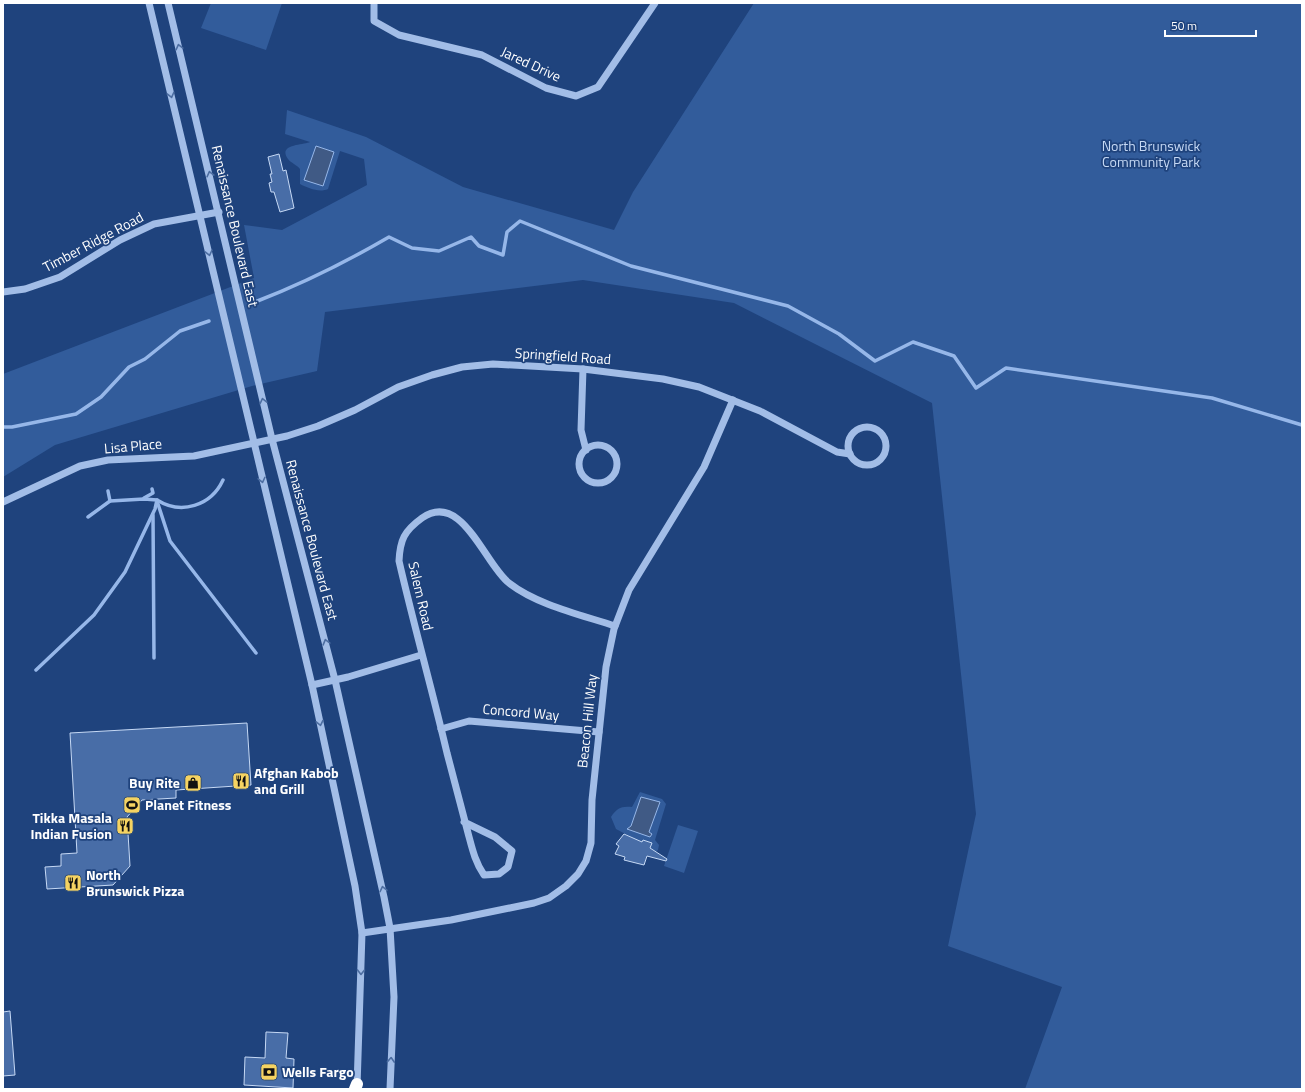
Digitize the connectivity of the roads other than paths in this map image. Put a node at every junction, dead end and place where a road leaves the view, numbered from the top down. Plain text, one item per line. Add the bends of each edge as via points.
1 (149, 3) edge
2 (168, 3) edge
3 (374, 3) edge
4 (654, 3) edge
5 (219, 212) junction
6 (200, 215) junction
7 (3, 292) edge
8 (583, 369) junction
9 (733, 400) junction
10 (272, 439) junction
11 (253, 442) junction
12 (586, 450) junction
13 (850, 454) junction
14 (3, 502) edge
15 (615, 626) junction
16 (421, 655) junction
17 (336, 680) junction
18 (312, 685) junction
19 (441, 729) junction
20 (599, 732) junction
21 (464, 822) junction
22 (390, 928) junction
23 (362, 933) junction
24 (356, 1087) edge
25 (390, 1089) edge

1 -> 6 street
5 -> 2 street, Renaissance Boulevard East
3 - 4 street, Jared Drive via 374,21 399,35 482,55 546,88 576,96 598,86
5 - 6 street, Timber Ridge Road
10 -> 5 street, Renaissance Boulevard East
6 - 7 street, Timber Ridge Road via 154,224 120,240 60,277 25,290
6 -> 11 street
8 - 9 street, Springfield Road via 663,379 700,387
8 - 10 street, Springfield Road via 493,364 462,367 398,387 318,426
8 - 12 street via 581,430
9 - 13 street, Springfield Road via 760,411 837,452
9 - 15 street, Beacon Hill Way via 704,467 629,590
10 - 11 street, Lisa Place
17 -> 10 street, Renaissance Boulevard East
11 - 14 street, Lisa Place via 194,456 108,460 80,466
11 -> 18 street
12 - 12 street via 603,446 613,453 616,458 616,471 609,480 603,483 591,482 582,473 580,461
13 - 13 street via 859,463 871,465 882,458 885,440 872,428 860,429 849,442
15 - 16 street, Salem Road via 561,609 509,583 495,569 471,531 461,521 449,514 437,512 413,524 404,535 400,546 399,561
15 - 20 street, Beacon Hill Way via 606,667
16 - 17 street
16 - 19 street, Salem Road
17 - 18 street
22 -> 17 street, Renaissance Boulevard East
18 -> 23 street via 355,886
19 - 20 street, Concord Way via 469,721
19 - 21 street, Salem Road
20 - 22 street, Beacon Hill Way via 592,800 591,843 586,861 566,886 549,898 534,903 451,920
21 - 21 street, Salem Road via 477,864 484,875 498,874 508,867 512,851 495,837
22 - 23 street, Beacon Hill Way
25 -> 22 street, Renaissance Boulevard East via 394,997
23 -> 24 street

